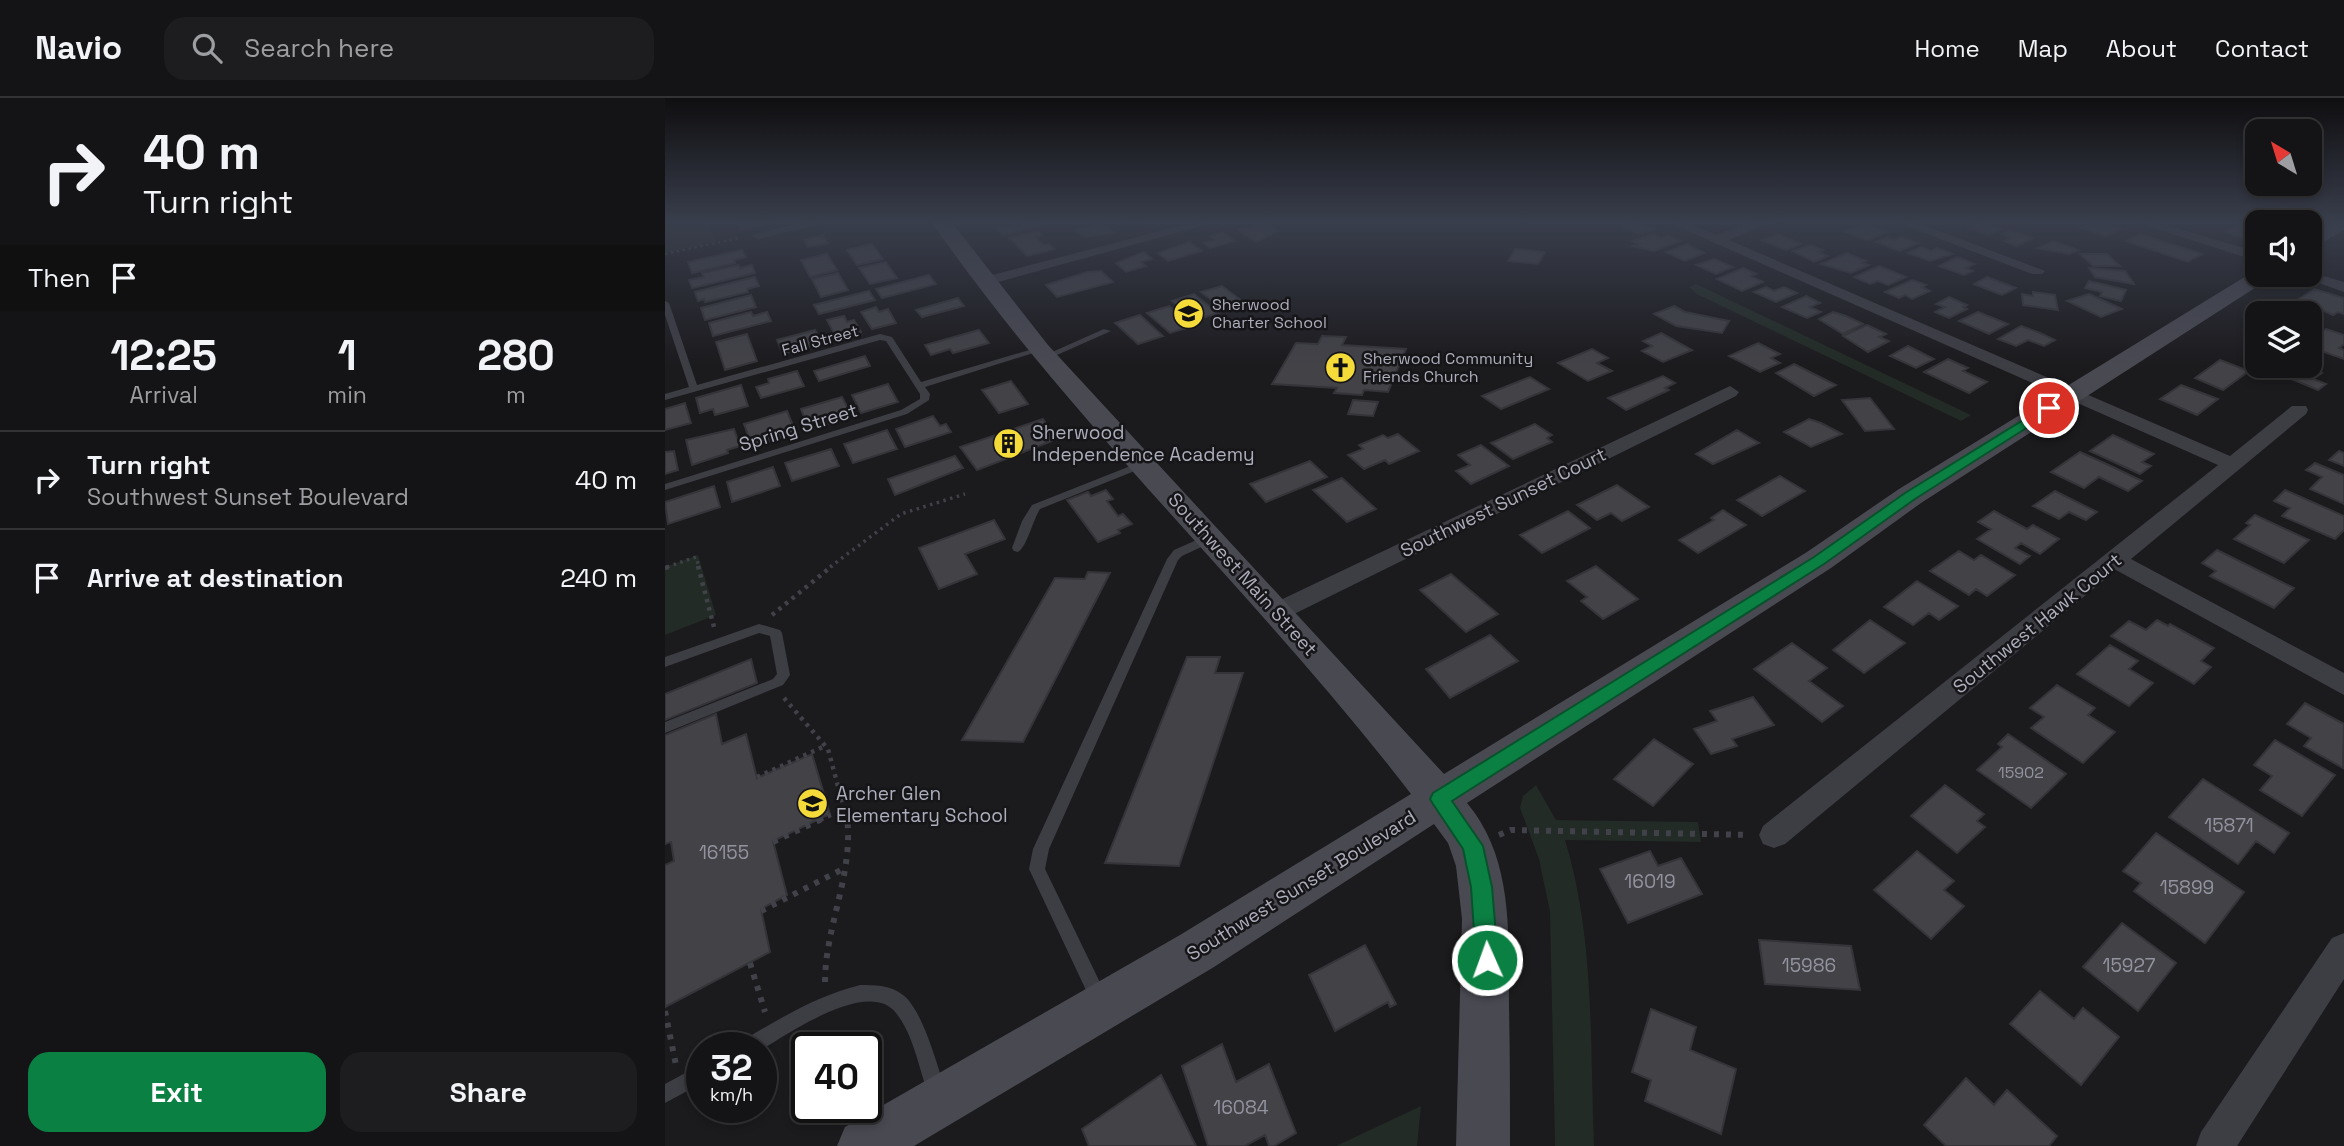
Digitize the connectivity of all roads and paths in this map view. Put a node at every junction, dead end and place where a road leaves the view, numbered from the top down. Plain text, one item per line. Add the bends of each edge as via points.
1 (977, 269) edge
2 (1032, 269) edge
3 (1783, 269) edge
4 (2031, 269) edge
5 (2037, 271) dead end
6 (2322, 280) edge
7 (986, 281) junction
8 (2245, 287) edge
9 (2344, 287) edge
10 (665, 303) edge
11 (1107, 331) dead end
12 (1042, 353) junction
13 (919, 386) junction
14 (694, 389) junction
15 (1730, 392) dead end
16 (2072, 393) junction
17 (665, 397) edge
18 (2299, 410) dead end
19 (1143, 464) junction
20 (2232, 464) junction
21 (665, 487) edge
22 (965, 494) dead end
23 (1210, 538) junction
24 (1019, 548) dead end
25 (2115, 561) junction
26 (665, 568) edge
27 (1277, 612) junction
28 (759, 628) junction
29 (718, 642) junction
30 (665, 663) edge
31 (778, 682) junction
32 (2344, 685) edge
33 (665, 728) edge
34 (825, 746) junction
35 (757, 777) dead end
36 (1440, 799) junction
37 (846, 808) junction
38 (1774, 835) joint
39 (773, 842) dead end
40 (1473, 846) junction
41 (844, 869) junction
42 (761, 911) dead end
43 (2344, 949) edge
44 (750, 963) dead end
45 (825, 1004) junction
46 (1102, 1005) junction
47 (665, 1011) edge
48 (770, 1032) edge
49 (775, 1032) edge
50 (672, 1090) edge
51 (940, 1098) junction
52 (864, 1146) edge
53 (1483, 1146) edge
54 (2215, 1146) edge

1 - 7 main road, Southwest Main Street
2 - 7 street
3 - 16 street
4 - 5 street
6 - 9 street
7 - 12 main road, Southwest Main Street
8 - 16 main road, Southwest Sunset Boulevard
10 - 14 lane
11 - 12 lane
12 - 13 lane
12 - 19 main road, Southwest Main Street
13 - 14 lane, Fall Street via 889,339 880,337
13 - 21 lane, Spring Street via 924,401 904,412
14 - 17 lane, Fall Street
15 - 27 street, Southwest Sunset Court
16 - 20 street
16 - 36 main road, Southwest Sunset Boulevard via 1819,560
18 - 20 street, Southwest Hawk Court
19 - 23 main road, Southwest Main Street
19 - 24 lane via 1036,507
20 - 25 street, Southwest Hawk Court
22 - 28 path via 901,514
23 - 27 main road, Southwest Main Street
23 - 46 lane via 1173,559 1041,849 1037,869
25 - 32 street
25 - 38 street, Southwest Hawk Court
26 - 29 path via 696,557
27 - 36 main road, Southwest Main Street
28 - 29 lane
28 - 31 lane via 776,633 785,668
29 - 30 lane
31 - 33 lane
31 - 34 path via 777,690
34 - 35 path
34 - 37 path
36 - 40 main road, Southwest Main Street
36 - 46 main road, Southwest Sunset Boulevard
37 - 39 path
37 - 41 path via 850,841
38 - 40 path via 1511,830
40 - 53 main road via 1485,919
41 - 42 path
41 - 45 path via 825,955
43 - 54 street
44 - 48 path
45 - 49 lane
45 - 51 lane via 855,994 879,993 896,999 907,1015
46 - 51 main road, Southwest Sunset Boulevard
47 - 50 path
51 - 52 main road, Southwest Sunset Boulevard

